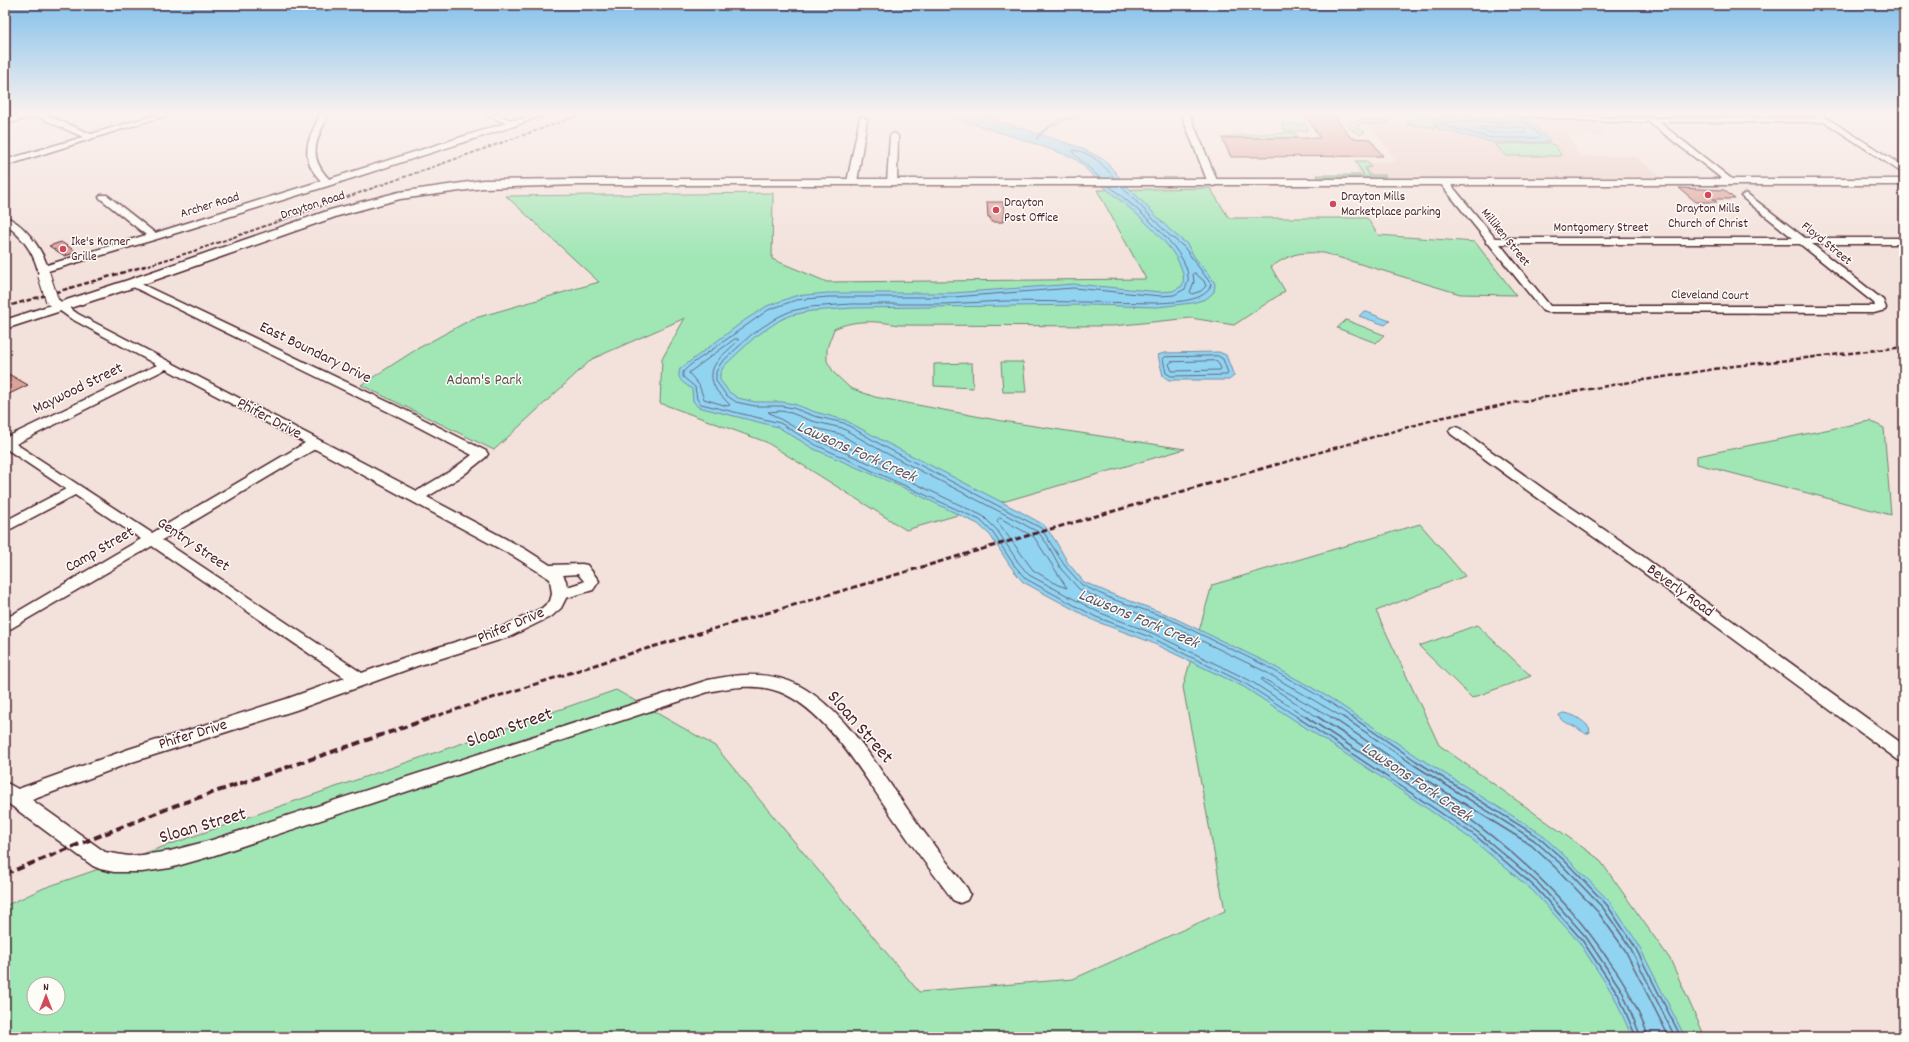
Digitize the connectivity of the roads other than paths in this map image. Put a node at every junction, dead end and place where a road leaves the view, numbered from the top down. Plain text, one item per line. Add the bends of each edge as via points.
1 (312, 162) edge
2 (394, 162) edge
3 (856, 162) edge
4 (893, 162) edge
5 (1205, 162) edge
6 (1704, 162) edge
7 (1890, 162) edge
8 (1904, 171) edge
9 (852, 182) junction
10 (892, 182) junction
11 (1445, 182) junction
12 (1730, 182) junction
13 (1904, 182) edge
14 (328, 183) junction
15 (1213, 183) junction
16 (1746, 196) dead end
17 (104, 197) dead end
18 (5, 220) edge
19 (154, 237) junction
20 (1802, 240) junction
21 (1490, 241) junction
22 (1904, 241) edge
23 (43, 272) junction
24 (133, 283) junction
25 (56, 303) junction
26 (1547, 309) joint
27 (1874, 310) joint
28 (5, 325) edge
29 (166, 365) junction
30 (1455, 431) dead end
31 (316, 443) junction
32 (6, 444) edge
33 (76, 489) junction
34 (417, 497) junction
35 (5, 527) edge
36 (152, 539) junction
37 (549, 570) junction
38 (560, 594) junction
39 (5, 626) edge
40 (360, 680) junction
41 (1904, 755) edge
42 (10, 794) edge
43 (960, 894) dead end

1 - 14 street
2 - 14 street, Archer Road
3 - 9 street
4 - 10 street
5 - 15 street
6 - 12 street
7 - 8 street
9 - 10 main road, Drayton Road
9 - 24 main road, Drayton Road via 517,182 429,190 334,213
10 - 15 main road, Drayton Road
11 - 12 main road, Drayton Road
11 - 15 main road, Drayton Road
11 - 21 street, Milliken Street
12 - 13 main road, Drayton Road
14 - 19 street, Archer Road
16 - 20 street, Floyd Street
17 - 19 street
18 - 23 street via 24,236 36,253
19 - 23 street, Archer Road
20 - 21 street, Montgomery Street
20 - 22 street, Montgomery Street
20 - 27 street, Floyd Street via 1879,302 1881,308
21 - 26 street, Milliken Street
23 - 25 street, bridge
24 - 25 main road, Drayton Road
24 - 34 street, East Boundary Drive via 481,454 457,473
25 - 28 main road, Drayton Road
25 - 29 street, Phifer Drive via 74,316
26 - 27 street, Cleveland Court
29 - 31 street, Phifer Drive
29 - 32 street, Maywood Street
30 - 41 street, Beverly Road via 1622,549
31 - 34 street, Phifer Drive
31 - 36 street, Camp Street
32 - 33 street, Gentry Street
33 - 35 street
33 - 36 street, Gentry Street
34 - 37 street, Phifer Drive
36 - 39 street, Camp Street
36 - 40 street, Gentry Street
37 - 38 street, Phifer Drive via 559,581
37 - 38 street via 582,569 592,581 588,586
38 - 40 street, Phifer Drive via 552,608 523,624 483,640
40 - 42 street, Phifer Drive via 290,705
42 - 43 street, Sloan Street via 100,860 133,865 153,862 212,848 708,686 726,682 761,681 793,691 834,724

